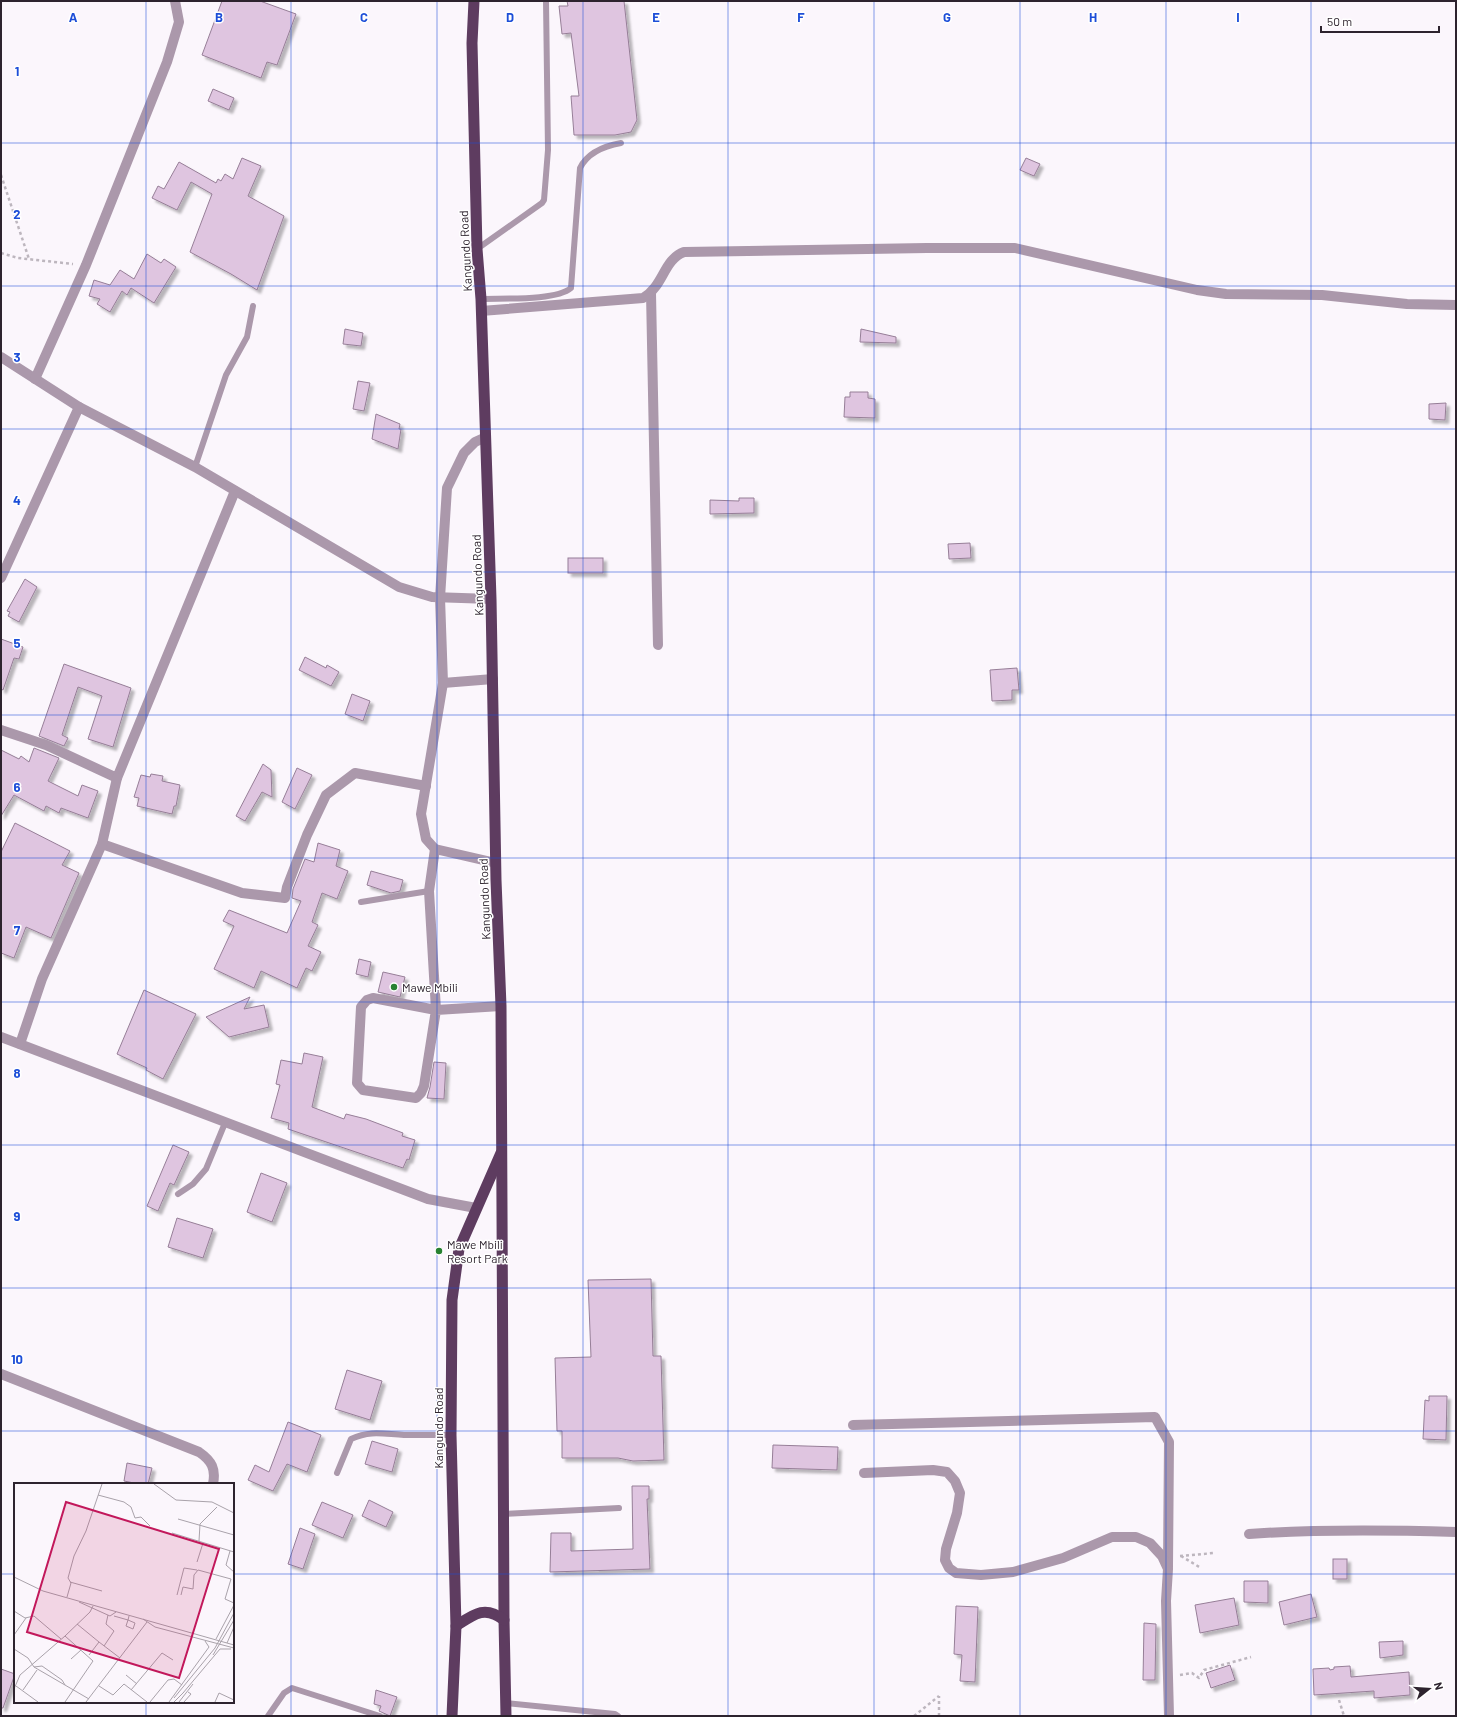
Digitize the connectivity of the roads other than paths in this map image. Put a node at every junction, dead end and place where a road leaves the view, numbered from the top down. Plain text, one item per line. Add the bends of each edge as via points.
1 (176, 1) edge
2 (474, 1) edge
3 (546, 1) edge
4 (621, 143) dead end
5 (477, 249) junction
6 (651, 293) junction
7 (481, 305) junction
8 (1456, 305) edge
9 (253, 306) dead end
10 (1, 357) edge
11 (35, 379) junction
12 (79, 407) junction
13 (486, 437) junction
14 (195, 467) junction
15 (235, 491) junction
16 (1, 578) edge
17 (440, 598) junction
18 (491, 599) junction
19 (658, 645) dead end
20 (493, 679) junction
21 (443, 683) junction
22 (1, 730) edge
23 (117, 778) junction
24 (426, 786) junction
25 (102, 844) junction
26 (435, 849) junction
27 (496, 863) junction
28 (429, 891) junction
29 (361, 902) dead end
30 (501, 1006) junction
31 (436, 1010) junction
32 (1, 1037) edge
33 (20, 1044) junction
34 (225, 1123) junction
35 (503, 1148) junction
36 (178, 1194) dead end
37 (476, 1208) junction
38 (1, 1374) edge
39 (853, 1425) dead end
40 (451, 1435) junction
41 (337, 1473) dead end
42 (864, 1473) dead end
43 (213, 1483) edge
44 (619, 1508) dead end
45 (504, 1514) junction
46 (1456, 1532) edge
47 (1249, 1534) dead end
48 (1168, 1569) junction
49 (504, 1620) junction
50 (456, 1626) junction
51 (506, 1703) junction
52 (575, 1713) edge
53 (268, 1716) edge
54 (380, 1716) edge
55 (452, 1716) edge
56 (506, 1716) edge
57 (618, 1716) edge
58 (1169, 1716) edge

1 - 11 street via 179,22 167,62 86,265
2 - 5 highway, Kangundo Road via 472,43
3 - 5 lane via 548,150 544,200
4 - 7 lane via 596,150 580,168 571,288 562,294
5 - 7 highway, Kangundo Road
6 - 7 street via 636,299
6 - 8 street via 671,260 684,252 1015,248 1197,290 1226,294 1322,296 1407,304
6 - 19 street
7 - 13 highway, Kangundo Road
9 - 14 lane via 247,336 226,375
10 - 11 street
11 - 12 street
12 - 14 street
12 - 16 street
13 - 17 street via 464,453 447,488
13 - 18 highway, Kangundo Road
14 - 15 street
15 - 17 street via 399,587
15 - 23 street
17 - 18 street
17 - 21 street
18 - 20 highway, Kangundo Road
20 - 21 street
20 - 27 highway, Kangundo Road
21 - 24 street
22 - 23 street via 46,745
23 - 25 street
24 - 25 street via 355,773 326,795 307,835 285,898 242,893
24 - 26 street via 422,814 426,839
25 - 33 street via 42,979
26 - 27 street
26 - 28 street
27 - 30 highway, Kangundo Road
28 - 29 lane
28 - 31 street
30 - 31 street
30 - 35 highway, Kangundo Road
31 - 31 street via 373,998 367,1000 361,1007 357,1082 363,1090 416,1098 421,1093
32 - 33 street
33 - 34 street
34 - 36 lane via 206,1169 193,1184
34 - 37 street via 428,1199
35 - 37 highway, Kangundo Road
35 - 45 highway, Kangundo Road
37 - 40 highway, Kangundo Road via 459,1249 452,1300
38 - 43 street via 199,1452 212,1463
39 - 48 street via 1154,1417 1169,1442
40 - 41 lane via 362,1435 351,1439
40 - 50 highway, Kangundo Road
42 - 48 street via 933,1470 947,1472 960,1493 945,1560 949,1568 956,1573 981,1575 1013,1572 1063,1558 1112,1537 1136,1537 1150,1543 1162,1556
44 - 45 lane
45 - 49 highway, Kangundo Road
46 - 47 street via 1356,1529
48 - 58 street via 1166,1601
49 - 50 highway via 495,1613 486,1612 474,1614
49 - 51 highway, Kangundo Road
50 - 55 highway, Kangundo Road
51 - 52 lane
51 - 56 highway, Kangundo Road
52 - 57 lane
53 - 54 lane via 284,1693 292,1688

